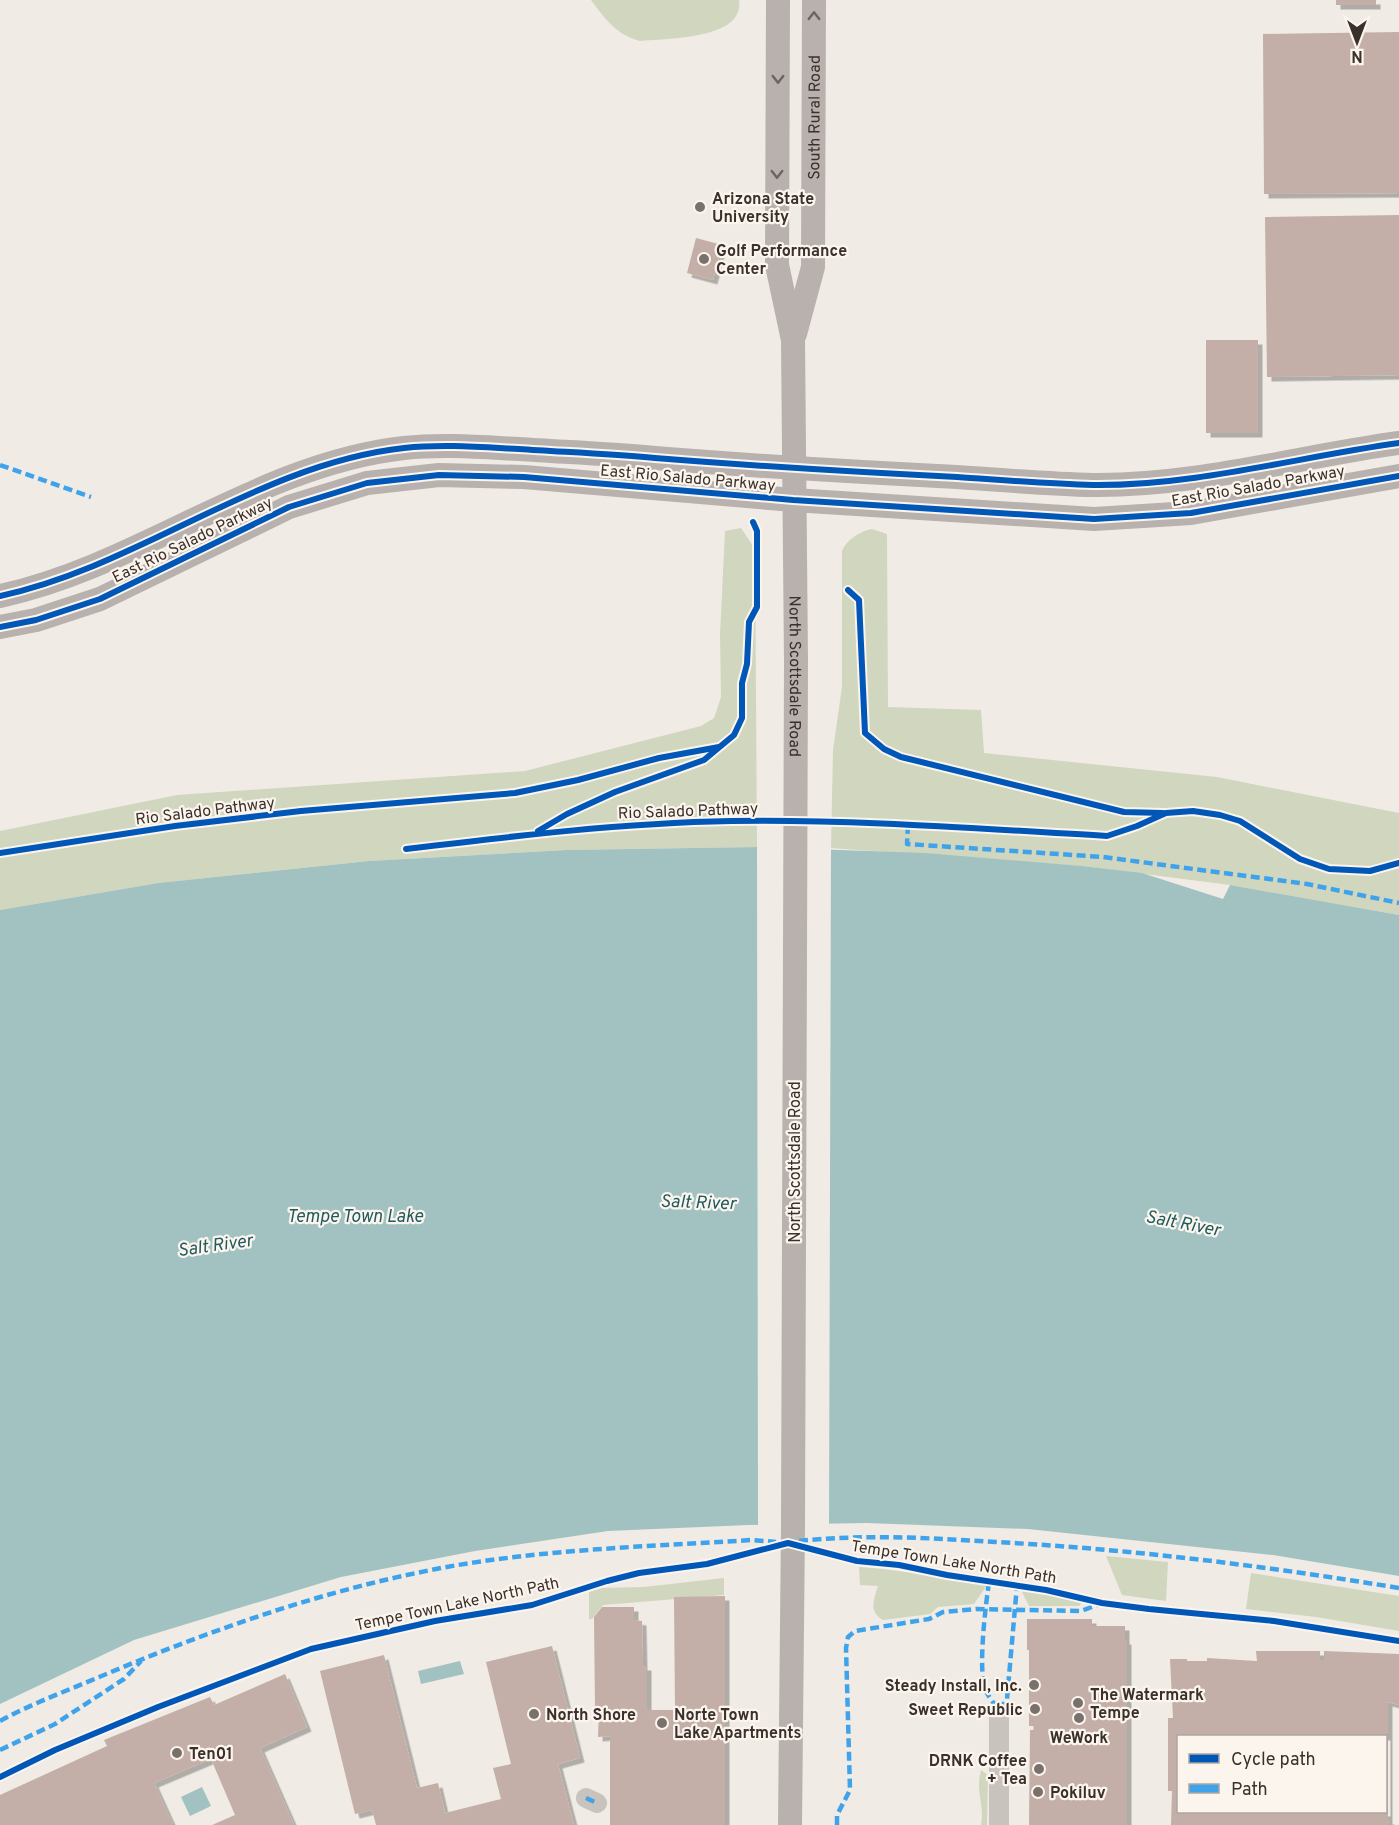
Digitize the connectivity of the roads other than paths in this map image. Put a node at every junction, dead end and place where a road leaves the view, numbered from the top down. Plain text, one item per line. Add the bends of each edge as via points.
1 (778, 0) edge
2 (814, 0) edge
3 (793, 340) junction
4 (1399, 442) edge
5 (793, 468) junction
6 (1399, 476) edge
7 (793, 500) junction
8 (0, 596) edge
9 (0, 627) edge
10 (999, 1711) dead end
11 (790, 1825) edge
12 (999, 1825) edge

1 -> 3 main road, South Rural Road via 777,265
3 -> 2 main road, South Rural Road via 813,267
3 - 5 main road, South Rural Road
4 - 5 main road, East Rio Salado Parkway via 1183,480 1094,485
5 - 7 main road, South Rural Road
5 - 8 main road, East Rio Salado Parkway via 457,446 380,451 252,493 60,581
6 - 7 main road, East Rio Salado Parkway via 1191,513 1094,519
7 - 9 main road, East Rio Salado Parkway via 524,477 439,475 367,483 289,507 100,599
7 - 11 main road, North Scottsdale Road via 796,661
10 - 12 street

